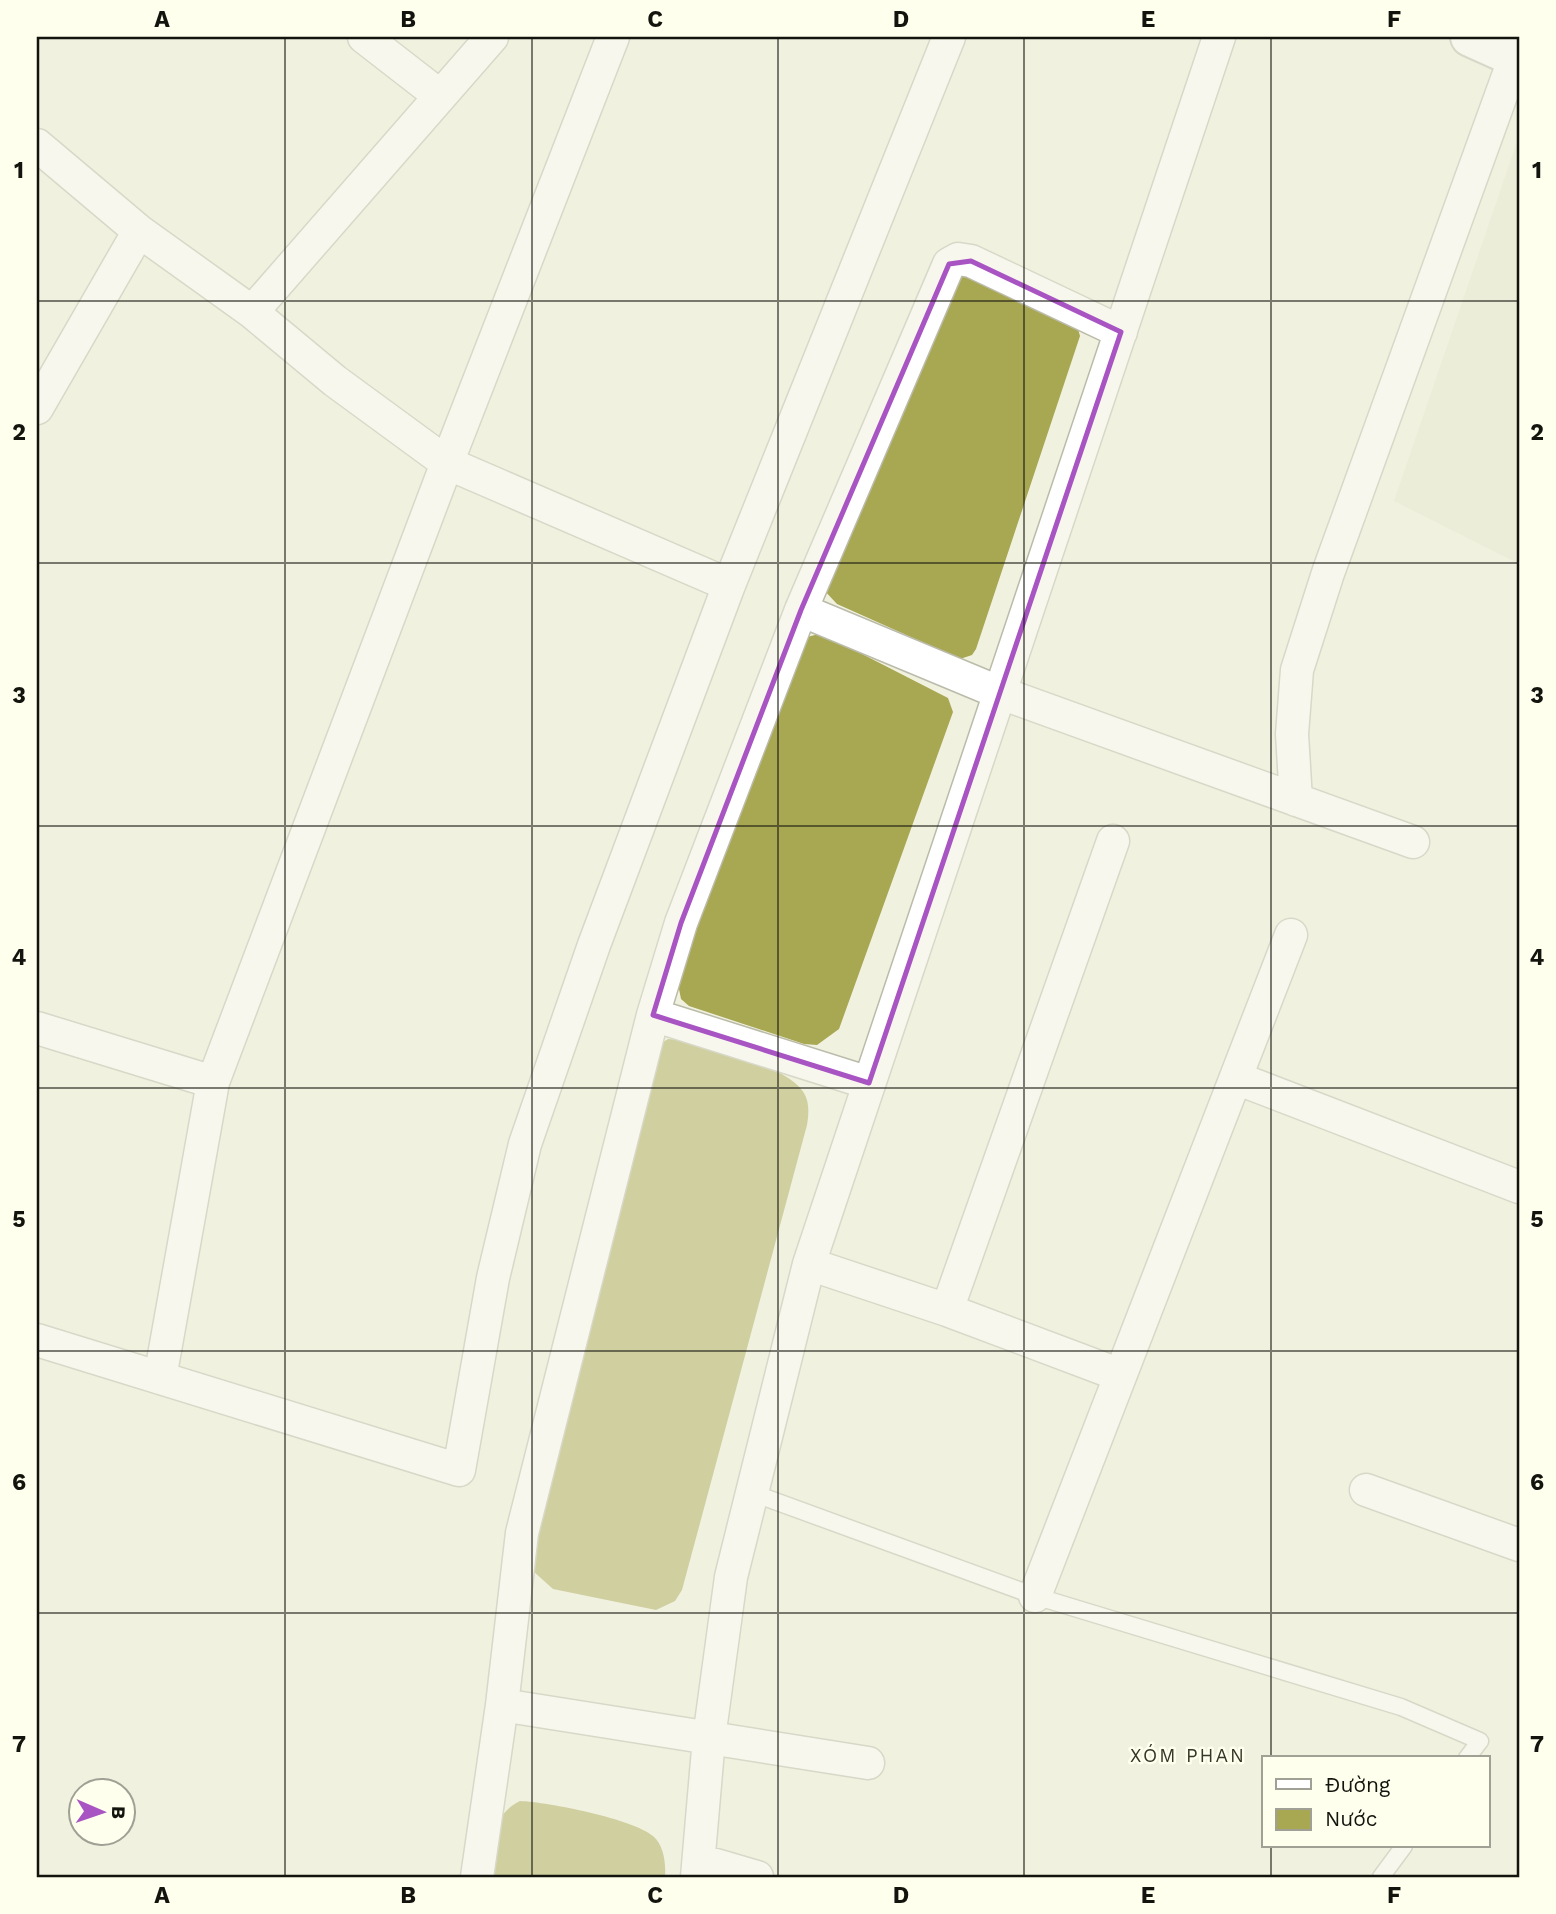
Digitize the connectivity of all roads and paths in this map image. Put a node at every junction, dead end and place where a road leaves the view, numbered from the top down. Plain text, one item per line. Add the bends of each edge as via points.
1 (364, 37) edge
2 (492, 37) edge
3 (612, 37) edge
4 (949, 37) edge
5 (1219, 37) edge
6 (1470, 37) edge
7 (1517, 58) edge
8 (440, 96) junction
9 (37, 145) edge
10 (139, 231) junction
11 (252, 312) junction
12 (1121, 332) junction
13 (37, 408) edge
14 (447, 463) junction
15 (729, 585) junction
16 (801, 610) junction
17 (998, 692) junction
18 (1296, 800) junction
19 (1113, 841) dead end
20 (1413, 842) dead end
21 (1291, 935) dead end
22 (653, 1015) junction
23 (37, 1028) edge
24 (1236, 1078) junction
25 (214, 1082) junction
26 (869, 1083) junction
27 (1519, 1187) edge
28 (808, 1264) junction
29 (947, 1310) junction
30 (37, 1340) edge
31 (1120, 1375) junction
32 (160, 1378) junction
33 (1366, 1490) dead end
34 (750, 1492) junction
35 (1519, 1545) edge
36 (1035, 1596) junction
37 (502, 1705) junction
38 (709, 1738) junction
39 (1469, 1756) edge
40 (867, 1763) dead end
41 (1403, 1848) edge
42 (698, 1868) edge
43 (477, 1877) edge
44 (757, 1877) edge
45 (1381, 1877) edge

1 - 8 street
2 - 8 street
3 - 14 street
4 - 15 street
5 - 12 street
6 - 7 main road
7 - 18 street via 1297,670 1292,734
8 - 11 street
9 - 10 street
10 - 11 street
10 - 13 street
11 - 14 street via 335,382
12 - 16 street via 971,261 958,259 949,264
12 - 17 street
14 - 15 street
14 - 25 street
15 - 32 street via 525,1144 496,1265 458,1469
16 - 17 street
16 - 22 street via 681,923
17 - 18 street
17 - 26 street
18 - 20 street
19 - 29 street
21 - 24 street
22 - 26 street
22 - 37 street via 522,1533
23 - 25 street
24 - 27 street
24 - 31 street
25 - 32 street
26 - 28 street
28 - 29 street
28 - 34 street
29 - 31 street
30 - 32 street
31 - 36 street
33 - 35 street
34 - 36 lane
34 - 38 street via 731,1577
36 - 39 lane via 1401,1707 1480,1741
37 - 38 street
37 - 43 street
38 - 40 street
38 - 42 street
41 - 45 lane
42 - 44 street

